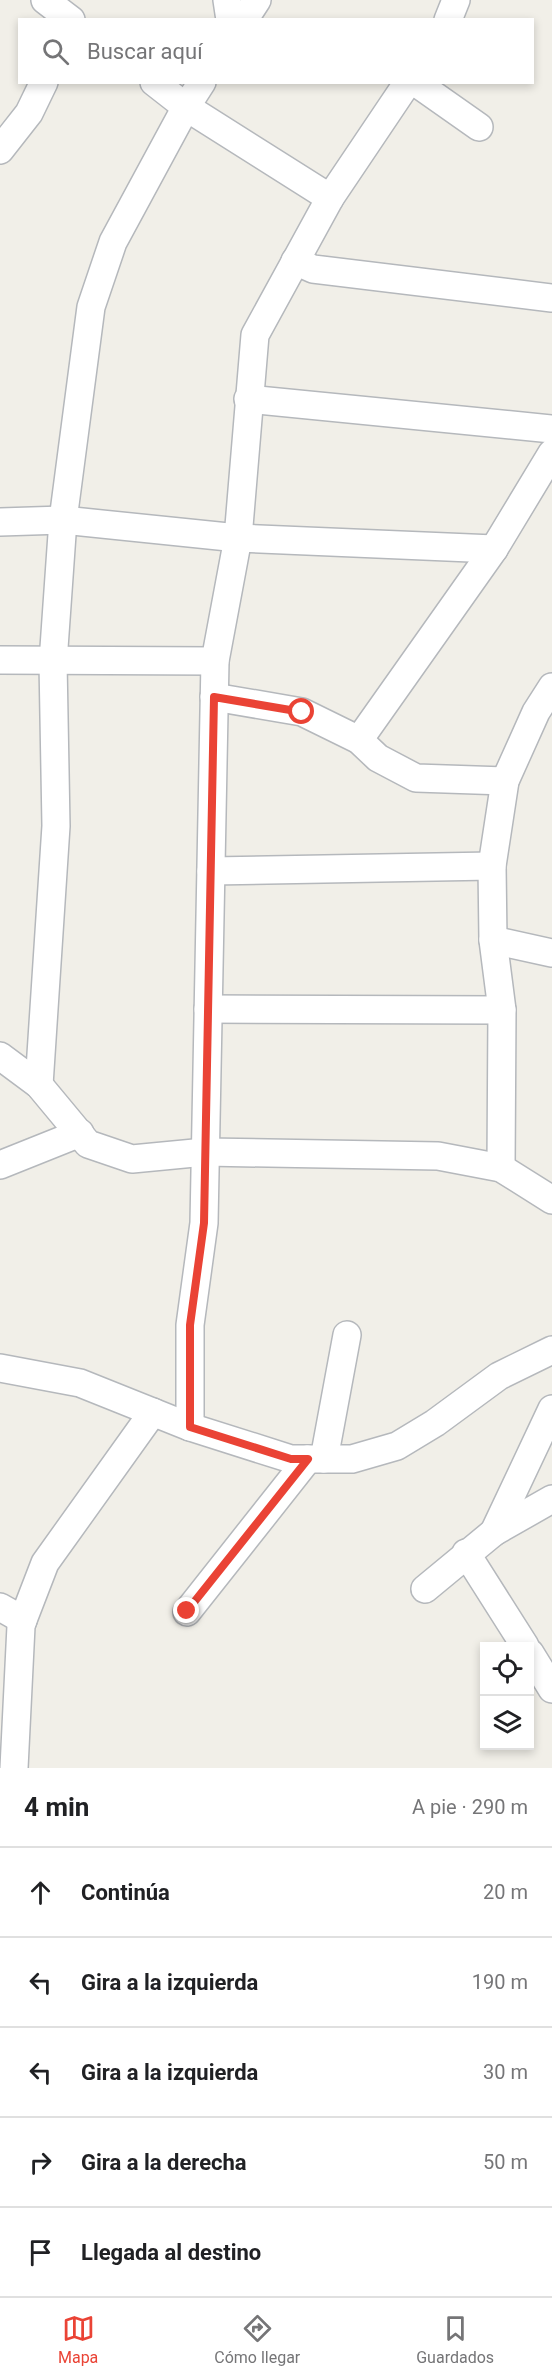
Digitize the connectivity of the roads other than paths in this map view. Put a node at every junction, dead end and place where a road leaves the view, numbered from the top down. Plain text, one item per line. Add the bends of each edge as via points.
1 (45, 0) edge
2 (227, 0) edge
3 (257, 0) edge
4 (456, 0) edge
5 (68, 18) edge
6 (230, 18) edge
7 (245, 18) edge
8 (449, 18) edge
9 (43, 84) edge
10 (157, 84) edge
11 (201, 84) edge
12 (407, 84) edge
13 (418, 84) edge
14 (186, 107) junction
15 (479, 128) dead end
16 (0, 150) edge
17 (330, 198) junction
18 (295, 261) junction
19 (552, 298) edge
20 (248, 399) junction
21 (552, 429) edge
22 (552, 453) edge
23 (63, 519) junction
24 (0, 522) edge
25 (238, 538) junction
26 (494, 549) junction
27 (0, 660) edge
28 (215, 661) junction
29 (53, 662) junction
30 (552, 687) edge
31 (214, 697) junction
32 (544, 714) edge
33 (359, 740) junction
34 (505, 781) junction
35 (492, 866) junction
36 (211, 871) junction
37 (494, 940) junction
38 (552, 953) edge
39 (208, 1009) junction
40 (502, 1010) junction
41 (0, 1056) edge
42 (39, 1085) junction
43 (80, 1133) junction
44 (205, 1152) junction
45 (0, 1165) edge
46 (501, 1168) junction
47 (552, 1200) edge
48 (347, 1335) dead end
49 (552, 1350) edge
50 (0, 1368) edge
51 (552, 1409) edge
52 (153, 1412) junction
53 (190, 1427) junction
54 (316, 1459) junction
55 (552, 1499) edge
56 (494, 1532) junction
57 (466, 1553) junction
58 (425, 1589) dead end
59 (187, 1611) dead end
60 (11, 1614) edge
61 (522, 1642) edge
62 (534, 1660) edge
63 (552, 1689) edge
64 (14, 1768) edge

1 - 5 street
2 - 6 street
3 - 7 street
4 - 8 street
9 - 16 street via 29,113
10 - 14 street
11 - 14 street
12 - 17 street
13 - 15 street
14 - 17 street
14 - 23 street via 113,242 91,307
17 - 18 street
18 - 19 street via 313,268
18 - 20 street via 255,335
20 - 21 street
20 - 25 street
22 - 26 street
23 - 24 street
23 - 25 street
23 - 29 street
25 - 26 street
25 - 28 street
26 - 33 street
27 - 29 street
28 - 29 street
28 - 31 street
29 - 42 street via 56,826
30 - 32 street
31 - 33 street via 302,712
31 - 36 street
32 - 34 street
33 - 34 street via 378,758 416,778
34 - 35 street
35 - 36 street
35 - 37 street
36 - 39 street
37 - 38 street
37 - 40 street
39 - 40 street
39 - 44 street
40 - 46 street
41 - 42 street
42 - 43 street
43 - 44 street via 88,1144 132,1159
43 - 45 street
44 - 46 street via 438,1156
44 - 53 street via 204,1223 190,1325
46 - 47 street
48 - 54 street
49 - 54 street via 499,1376 397,1446 352,1459
50 - 52 street via 80,1383
51 - 56 street
52 - 53 street
52 - 60 street
53 - 54 street via 291,1459
54 - 59 street
55 - 56 street
56 - 57 street
57 - 58 street
57 - 61 street
60 - 64 street via 21,1626
62 - 63 street

